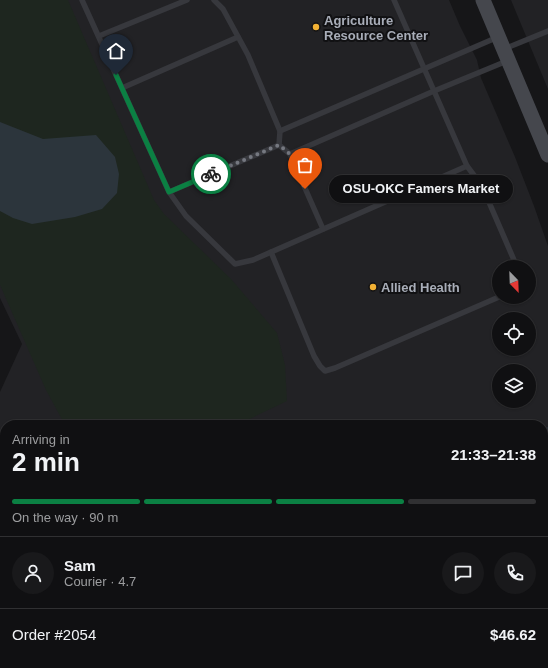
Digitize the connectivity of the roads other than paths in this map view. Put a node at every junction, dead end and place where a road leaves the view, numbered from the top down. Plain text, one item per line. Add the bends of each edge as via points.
1 (82, 0) edge
2 (187, 0) edge
3 (214, 0) edge
4 (394, 0) edge
5 (483, 0) edge
6 (548, 31) edge
7 (99, 36) junction
8 (238, 37) junction
9 (503, 49) junction
10 (423, 68) junction
11 (122, 88) junction
12 (434, 91) junction
13 (280, 131) junction
14 (279, 145) junction
15 (290, 154) junction
16 (548, 155) edge
17 (467, 166) junction
18 (169, 192) junction
19 (322, 230) junction
20 (271, 252) junction
21 (514, 260) edge
22 (492, 300) edge

1 - 7 lane
2 - 7 lane
3 - 8 lane via 223,9
4 - 10 lane
5 - 9 main road
6 - 9 lane
7 - 11 lane
8 - 11 lane
8 - 13 lane
9 - 10 lane
9 - 12 lane
9 - 16 main road
10 - 12 lane
10 - 13 lane
11 - 18 lane
12 - 15 lane
12 - 17 lane
13 - 14 lane
14 - 15 lane
14 - 18 lane
15 - 19 lane
17 - 19 lane
17 - 21 lane via 482,186
18 - 20 lane via 186,216 235,264
19 - 20 lane
20 - 22 lane via 314,356 325,371

